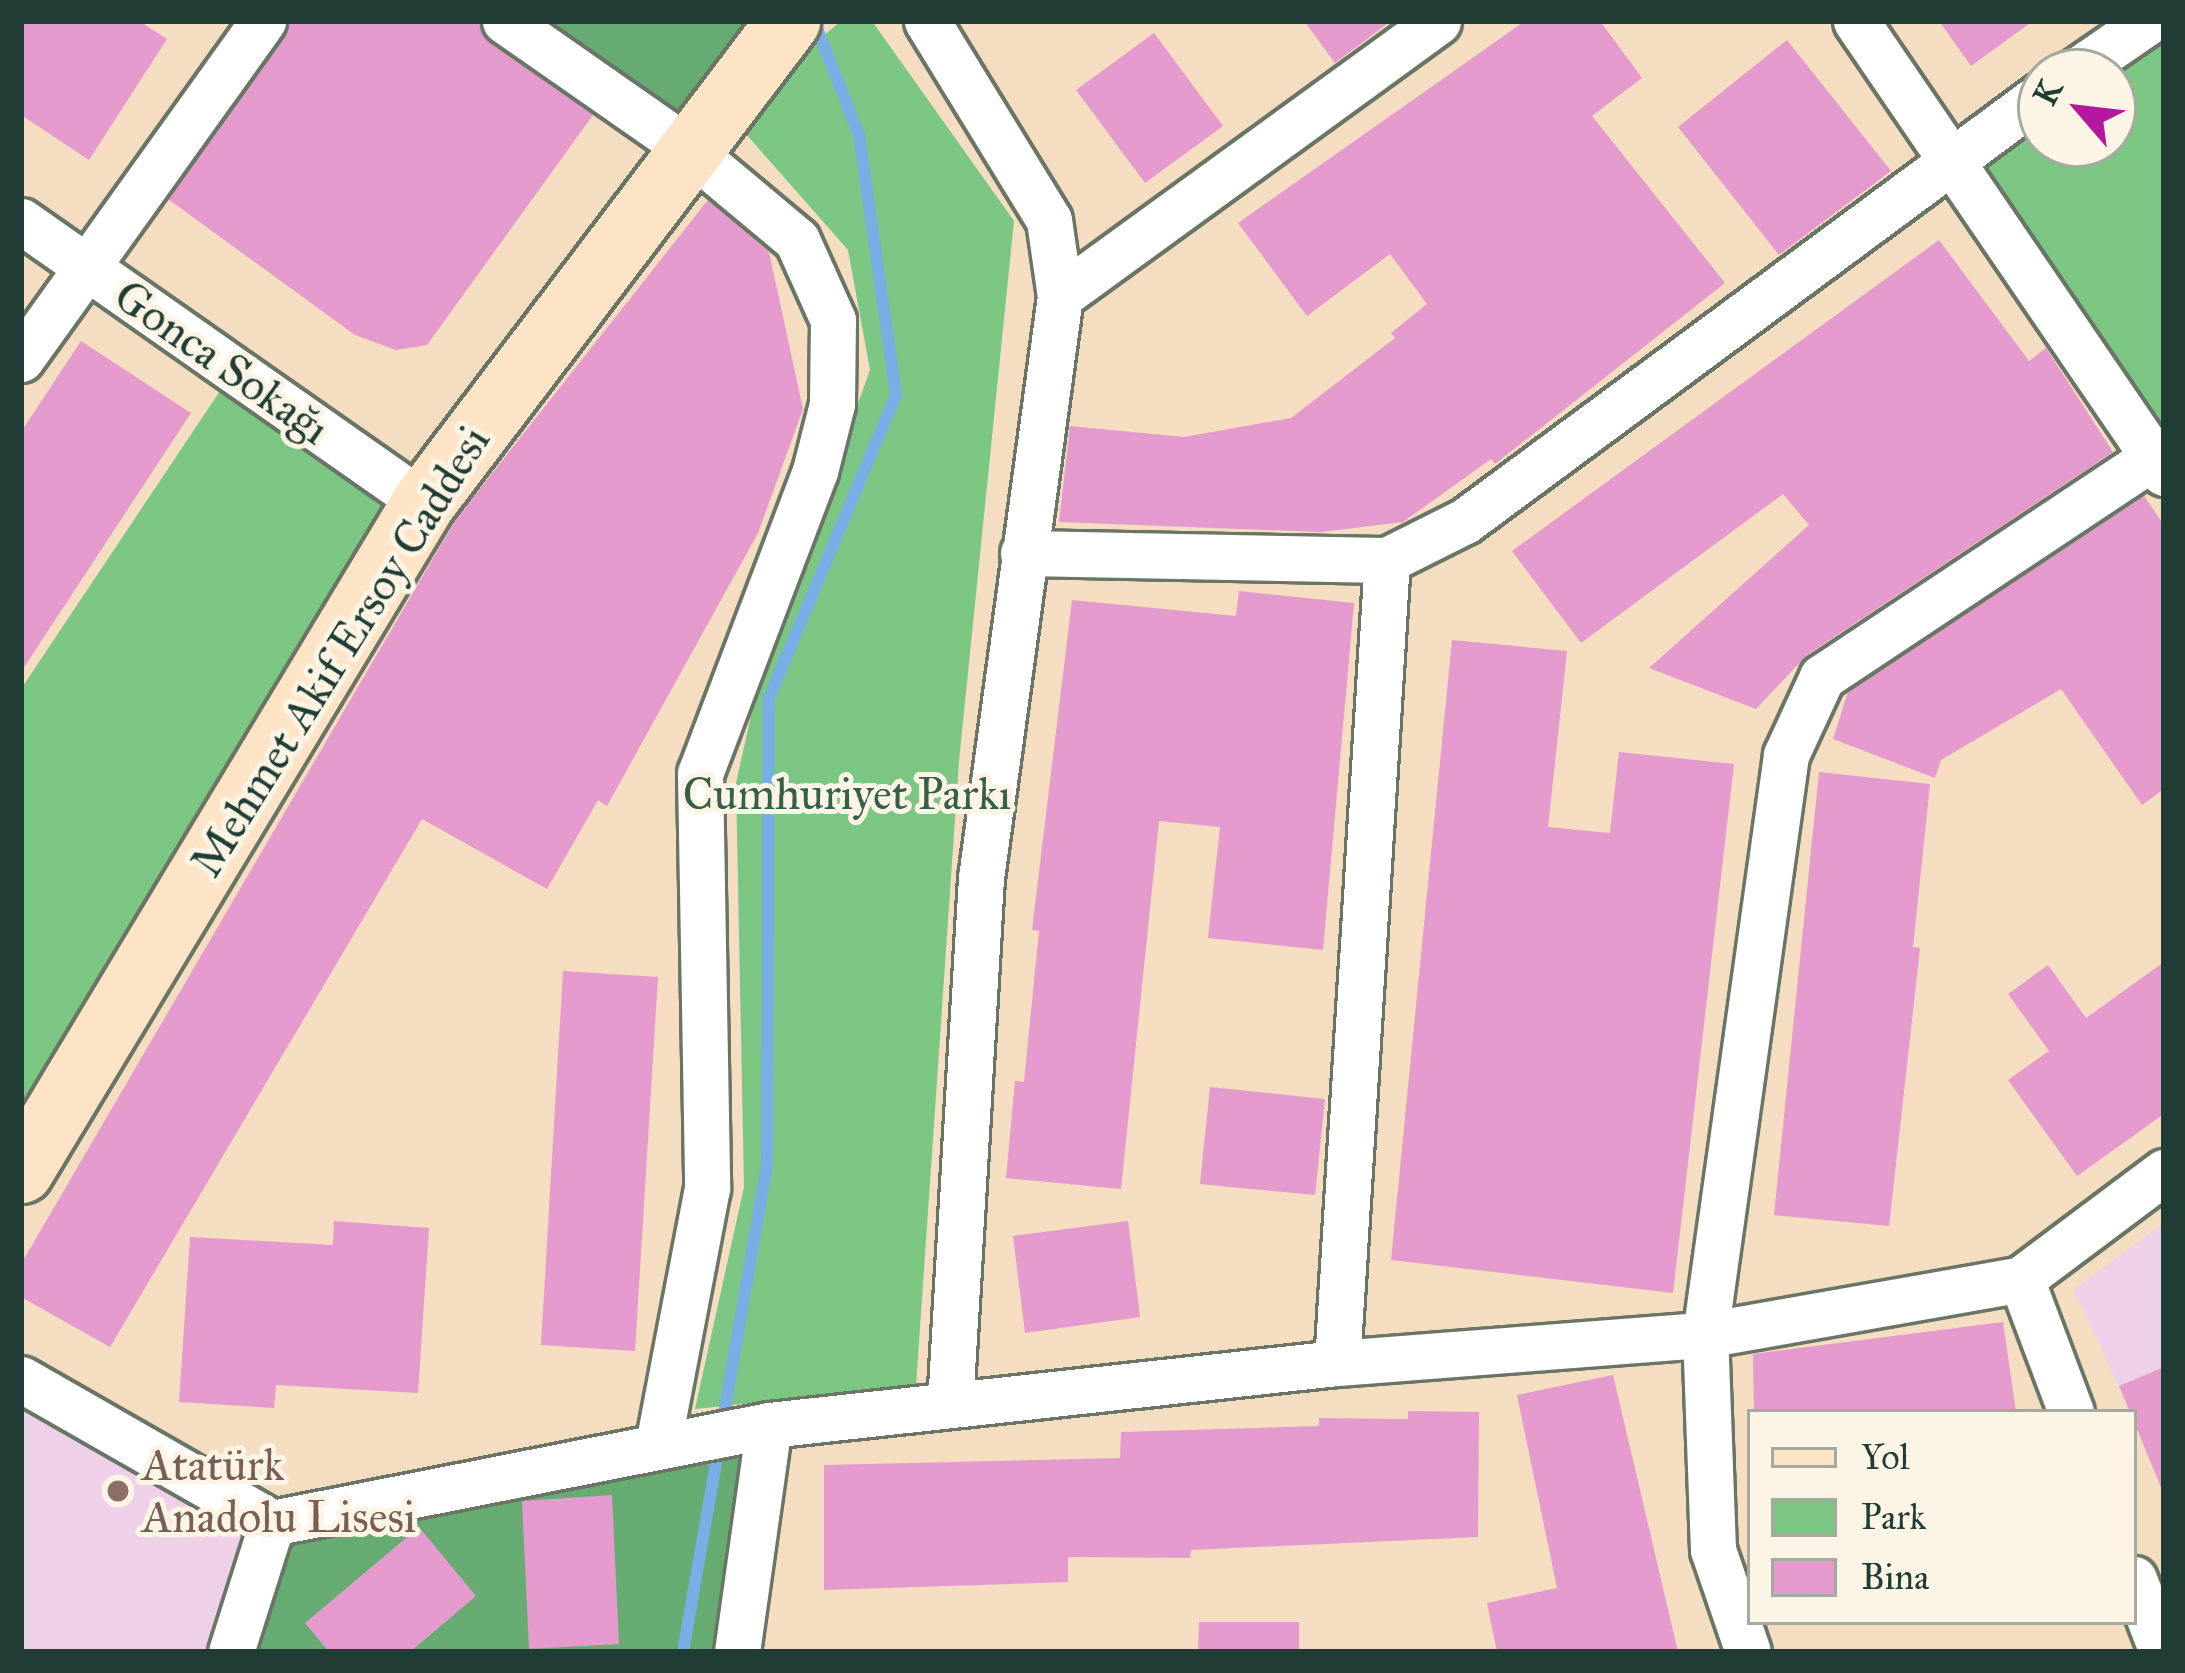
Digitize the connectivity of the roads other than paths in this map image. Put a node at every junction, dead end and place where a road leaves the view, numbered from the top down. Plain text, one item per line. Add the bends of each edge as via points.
1 (263, 21) edge
2 (505, 21) edge
3 (927, 21) edge
4 (1438, 21) edge
5 (1856, 21) edge
6 (2149, 21) edge
7 (780, 28) edge
8 (2110, 48) edge
9 (2017, 111) edge
10 (688, 148) junction
11 (1953, 155) junction
12 (21, 221) edge
13 (84, 264) junction
14 (1060, 296) junction
15 (21, 359) edge
16 (2160, 460) edge
17 (423, 503) junction
18 (1023, 553) junction
19 (1387, 560) junction
20 (21, 1171) edge
21 (2164, 1172) edge
22 (2021, 1280) junction
23 (1705, 1335) junction
24 (1337, 1363) junction
25 (21, 1379) edge
26 (950, 1404) junction
27 (2070, 1409) edge
28 (769, 1426) junction
29 (658, 1444) junction
30 (272, 1523) junction
31 (2137, 1587) edge
32 (231, 1652) edge
33 (736, 1652) edge
34 (1748, 1652) edge
35 (2162, 1652) edge

1 - 13 street
2 - 10 street
3 - 14 street via 1048,220
4 - 14 street
5 - 11 street
6 - 8 street
7 - 10 main road, Mehmet Akif Ersoy Caddesi
9 - 11 street
10 - 17 main road, Mehmet Akif Ersoy Caddesi
10 - 29 street via 797,240 833,320 832,404 815,471 700,773 707,1188
11 - 16 street
11 - 19 street via 1465,521
12 - 13 street, Gonca Sokağı
13 - 15 street
13 - 17 street, Gonca Sokağı
14 - 18 street
16 - 23 street via 1822,677 1786,755
17 - 20 main road, Mehmet Akif Ersoy Caddesi
18 - 19 street
18 - 26 street via 981,878
19 - 24 street
21 - 22 street
22 - 23 street
22 - 27 street
23 - 24 street
23 - 34 street via 1713,1550
24 - 26 street
25 - 30 street
26 - 28 street
28 - 29 street
28 - 33 street
29 - 30 street
30 - 32 street
31 - 35 street

